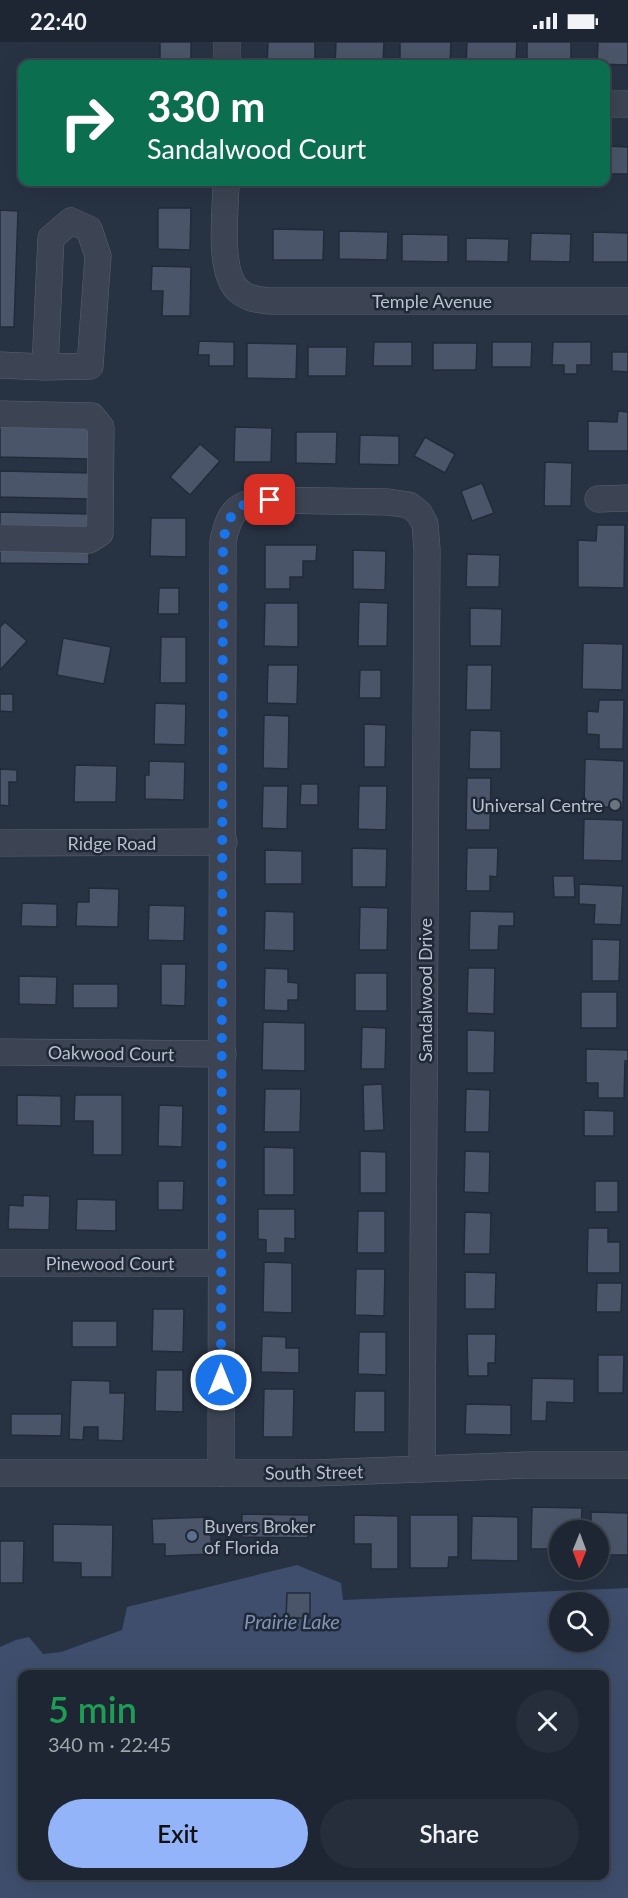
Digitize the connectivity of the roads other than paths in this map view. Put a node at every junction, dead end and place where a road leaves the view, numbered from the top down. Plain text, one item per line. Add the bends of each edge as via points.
1 (227, 42) edge
2 (227, 60) edge
3 (610, 104) edge
4 (628, 104) edge
5 (226, 186) edge
6 (628, 301) edge
7 (0, 365) edge
8 (45, 367) junction
9 (0, 414) edge
10 (628, 498) edge
11 (598, 499) dead end
12 (0, 538) edge
13 (224, 842) junction
14 (0, 843) edge
15 (0, 1052) edge
16 (223, 1054) junction
17 (0, 1263) edge
18 (221, 1263) junction
19 (628, 1465) edge
20 (422, 1468) junction
21 (0, 1473) edge
22 (220, 1473) junction

1 - 2 street
3 - 4 street
5 - 6 street, Temple Avenue via 228,274 238,290 253,299
7 - 8 street
8 - 8 street via 90,366 98,256 89,229 71,221 51,238
9 - 12 street via 92,416 101,427 99,533 89,540
10 - 11 street
13 - 14 street, Ridge Road
13 - 16 street
13 - 20 street, Sandalwood Drive via 223,541 228,520 237,508 253,501 388,501 409,505 425,524 427,549
15 - 16 street, Oakwood Court
16 - 18 street
17 - 18 street, Pinewood Court
18 - 22 street
19 - 20 street, South Street
20 - 22 street, South Street
21 - 22 street, South Street

